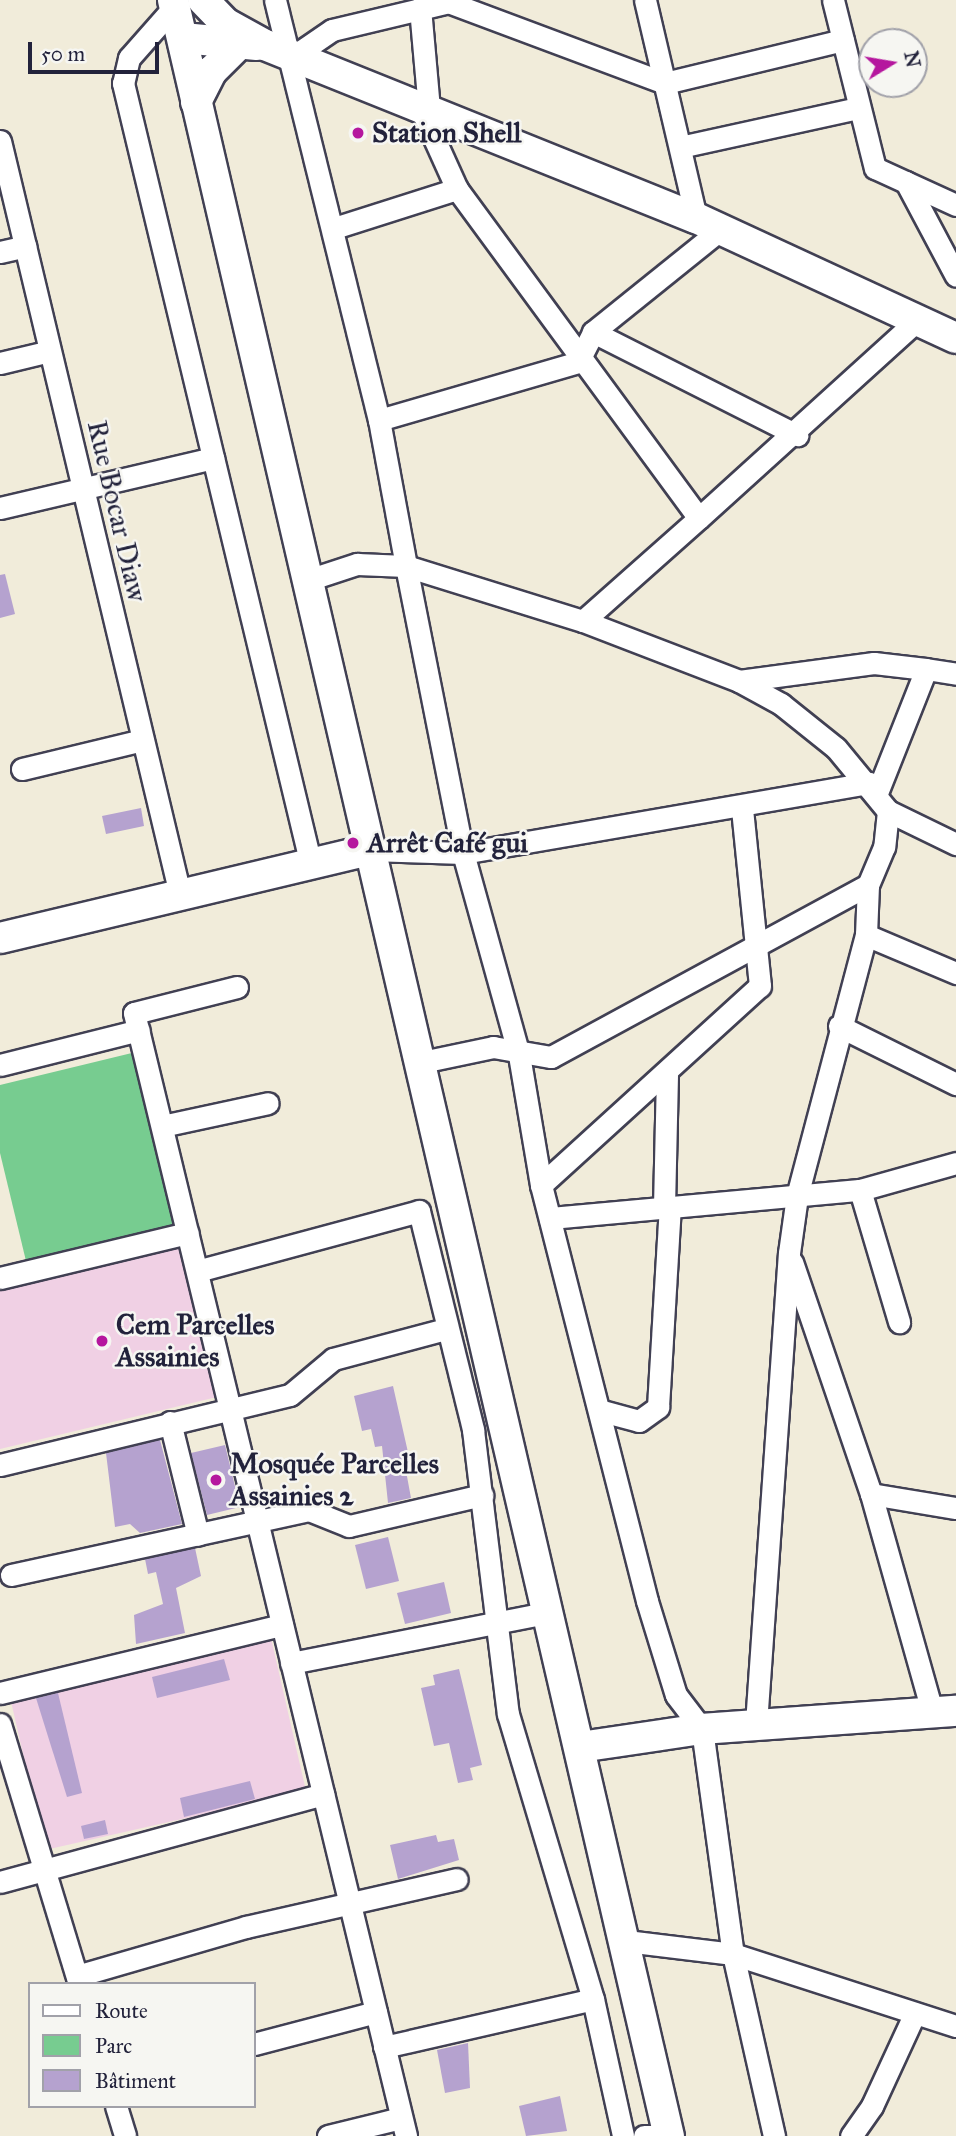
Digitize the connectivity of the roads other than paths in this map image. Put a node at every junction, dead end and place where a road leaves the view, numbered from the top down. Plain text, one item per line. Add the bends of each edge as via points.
1 (203, 0) edge
2 (275, 0) edge
3 (645, 0) edge
4 (833, 0) edge
5 (453, 1) edge
6 (412, 6) edge
7 (177, 17) edge
8 (842, 40) junction
9 (262, 44) junction
10 (665, 83) junction
11 (196, 102) junction
12 (424, 107) junction
13 (856, 108) junction
14 (0, 141) edge
15 (680, 147) junction
16 (906, 183) junction
17 (457, 189) junction
18 (956, 205) edge
19 (709, 223) junction
20 (334, 228) junction
21 (25, 246) junction
22 (0, 252) edge
23 (956, 276) edge
24 (915, 322) junction
25 (593, 332) junction
26 (956, 338) edge
27 (50, 351) junction
28 (578, 362) junction
29 (0, 363) edge
30 (379, 420) junction
31 (797, 435) junction
32 (213, 458) junction
33 (83, 489) junction
34 (0, 509) edge
35 (699, 518) junction
36 (406, 566) junction
37 (308, 580) junction
38 (583, 621) junction
39 (926, 669) junction
40 (956, 674) edge
41 (739, 681) junction
42 (143, 740) junction
43 (22, 769) dead end
44 (878, 796) junction
45 (742, 809) junction
46 (956, 844) edge
47 (370, 850) junction
48 (463, 853) junction
49 (311, 865) junction
50 (868, 886) junction
51 (180, 894) junction
52 (866, 935) junction
53 (0, 938) edge
54 (759, 941) junction
55 (956, 973) edge
56 (237, 987) dead end
57 (839, 1026) junction
58 (139, 1030) junction
59 (519, 1055) junction
60 (422, 1062) junction
61 (0, 1065) edge
62 (667, 1075) junction
63 (956, 1084) edge
64 (268, 1103) dead end
65 (162, 1126) junction
66 (956, 1163) edge
67 (541, 1185) junction
68 (860, 1190) junction
69 (797, 1196) junction
70 (667, 1207) junction
71 (550, 1218) junction
72 (187, 1233) junction
73 (789, 1253) junction
74 (197, 1271) junction
75 (0, 1278) edge
76 (899, 1322) dead end
77 (446, 1329) junction
78 (230, 1407) junction
79 (602, 1411) junction
80 (170, 1422) junction
81 (0, 1465) edge
82 (482, 1494) junction
83 (871, 1494) junction
84 (956, 1508) edge
85 (257, 1522) junction
86 (198, 1535) junction
87 (11, 1575) dead end
88 (550, 1612) junction
89 (496, 1623) junction
90 (282, 1625) junction
91 (291, 1663) junction
92 (0, 1693) edge
93 (944, 1712) edge
94 (0, 1724) edge
95 (756, 1724) junction
96 (702, 1729) junction
97 (580, 1747) junction
98 (323, 1794) junction
99 (44, 1868) junction
100 (457, 1879) dead end
101 (0, 1882) edge
102 (349, 1903) junction
103 (626, 1941) junction
104 (733, 1954) junction
105 (78, 1980) edge
106 (593, 1999) junction
107 (376, 2012) junction
108 (915, 2013) junction
109 (956, 2026) edge
110 (256, 2043) edge
111 (384, 2047) junction
112 (117, 2108) edge
113 (403, 2127) edge
114 (663, 2135) edge
115 (125, 2136) edge
116 (328, 2136) edge
117 (623, 2136) edge
118 (774, 2136) edge
119 (851, 2136) edge

1 - 9 street
2 - 9 street
3 - 10 street
4 - 8 street
5 - 6 street
5 - 10 street
6 - 9 street via 332,30
6 - 12 street
7 - 9 street
7 - 11 street
7 - 32 street via 129,58 123,83
8 - 10 street
8 - 13 street
9 - 11 street via 212,71
9 - 12 street
9 - 20 street
10 - 15 street
11 - 37 street
12 - 17 street
12 - 19 street
13 - 15 street
13 - 16 street via 875,167
14 - 21 street, Rue Bocar Diaw
15 - 19 street
16 - 18 street
16 - 23 street
17 - 20 street
17 - 28 street
19 - 24 street
19 - 25 street
20 - 30 street
21 - 22 street
21 - 27 street, Rue Bocar Diaw
24 - 26 street
24 - 31 street
25 - 28 street
25 - 31 street
27 - 29 street
27 - 33 street, Rue Bocar Diaw
28 - 30 street
28 - 35 street
30 - 36 street
31 - 35 street
32 - 33 street
32 - 49 street
33 - 34 street
33 - 42 street, Rue Bocar Diaw
35 - 38 street
36 - 37 street via 357,564
36 - 38 street
36 - 48 street
37 - 47 street
38 - 41 street
39 - 40 street
39 - 41 street via 874,663
39 - 44 street
41 - 44 street via 781,704
42 - 43 street
42 - 51 street, Rue Bocar Diaw
44 - 45 street
44 - 46 street
44 - 50 street via 884,847
45 - 48 street
45 - 54 street
47 - 48 street
47 - 49 street
47 - 60 street
48 - 59 street
49 - 51 street
50 - 52 street
50 - 54 street
51 - 53 street
52 - 55 street
52 - 57 street
54 - 59 street via 551,1057
54 - 62 street via 760,986
56 - 58 street via 134,1013
57 - 63 street
57 - 69 street
58 - 61 street
58 - 65 street
59 - 60 street via 481,1047
59 - 67 street
60 - 88 street
62 - 67 street
62 - 70 street
64 - 65 street
65 - 72 street
66 - 68 street
67 - 71 street
68 - 69 street
68 - 76 street
69 - 70 street
69 - 73 street
70 - 71 street
70 - 79 street via 657,1407 639,1421
71 - 79 street
72 - 74 street
72 - 75 street
73 - 83 street
73 - 95 street
74 - 77 street via 419,1211
74 - 78 street
77 - 78 street via 333,1359 290,1395
77 - 82 street via 473,1430
78 - 80 street
78 - 85 street
79 - 96 street via 664,1659 676,1695
80 - 81 street
80 - 86 street
82 - 85 street via 349,1526 309,1510
82 - 89 street
83 - 84 street
83 - 93 street
85 - 86 street
85 - 90 street
86 - 87 street
88 - 89 street
88 - 97 street
89 - 91 street
89 - 106 street via 508,1714
90 - 91 street
90 - 92 street
91 - 98 street
93 - 95 street
94 - 99 street
95 - 96 street
96 - 97 street
96 - 104 street
97 - 103 street
98 - 99 street
98 - 102 street
99 - 101 street
99 - 105 street
100 - 102 street
102 - 105 street
102 - 107 street
103 - 104 street
103 - 114 street
104 - 108 street
104 - 118 street
106 - 111 street
106 - 117 street
107 - 110 street
107 - 111 street
108 - 109 street
108 - 119 street via 872,2106
111 - 113 street
112 - 115 street
113 - 116 street

